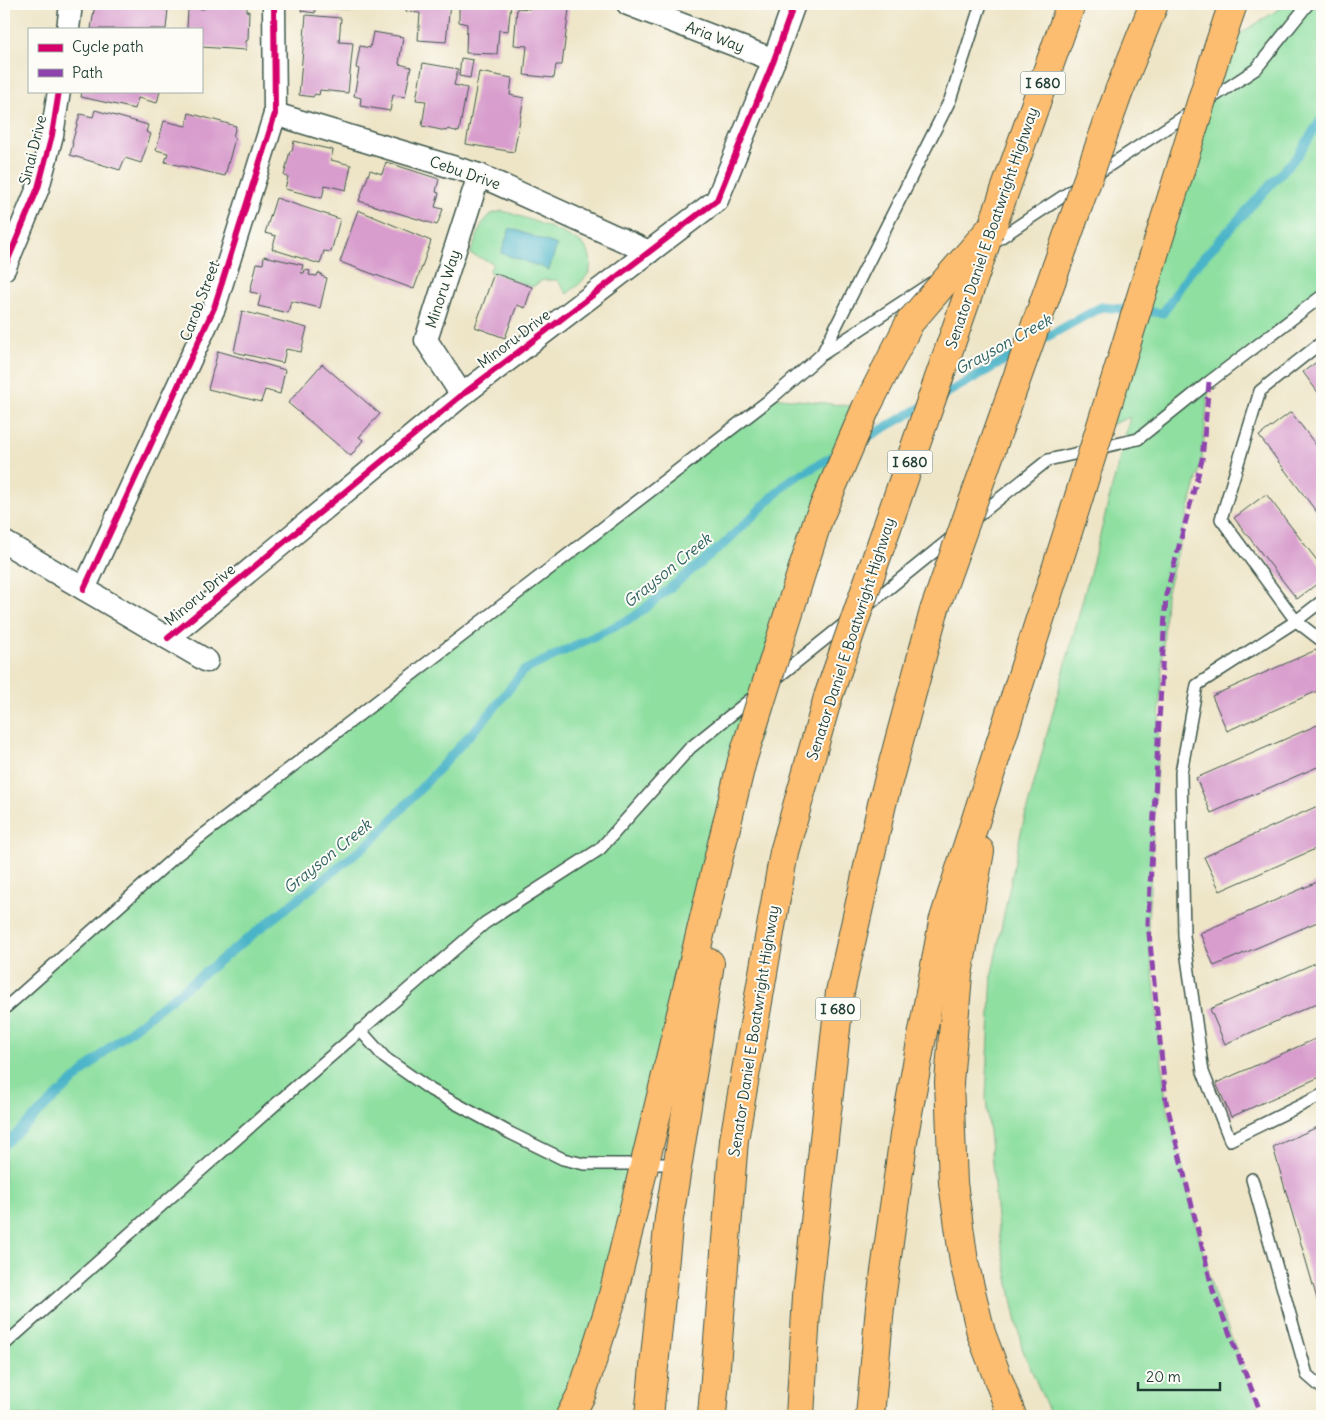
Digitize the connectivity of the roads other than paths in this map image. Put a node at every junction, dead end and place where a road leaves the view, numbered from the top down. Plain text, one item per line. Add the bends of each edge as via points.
1 (71, 4) edge
2 (274, 4) edge
3 (628, 4) edge
4 (794, 4) edge
5 (981, 4) edge
6 (1071, 4) edge
7 (1154, 4) edge
8 (1233, 4) edge
9 (1308, 4) edge
10 (68, 28) edge
11 (774, 60) junction
12 (59, 92) edge
13 (275, 114) junction
14 (479, 175) junction
15 (992, 227) junction
16 (649, 252) junction
17 (4, 270) edge
18 (1322, 296) edge
19 (1322, 342) edge
20 (822, 354) junction
21 (462, 395) junction
22 (4, 542) edge
23 (84, 589) junction
24 (1322, 601) edge
25 (1296, 621) junction
26 (168, 638) junction
27 (1322, 641) edge
28 (207, 662) dead end
29 (742, 761) junction
30 (994, 761) junction
31 (4, 1009) edge
32 (360, 1030) junction
33 (1322, 1095) edge
34 (644, 1164) junction
35 (678, 1164) junction
36 (1252, 1179) dead end
37 (4, 1345) edge
38 (1322, 1388) edge
39 (570, 1416) edge
40 (649, 1416) edge
41 (712, 1416) edge
42 (800, 1416) edge
43 (870, 1416) edge
44 (1012, 1416) edge

1 - 10 street
2 - 13 street, Carob Street
3 - 11 street, Aria Way
4 - 11 street, Minoru Drive
5 - 20 lane via 950,100
6 - 15 highway, Senator Daniel E Boatwright Highway / I 680
7 - 42 highway, I 680, bridge via 1119,91 934,611 882,804 840,992 807,1296
8 - 30 highway, bridge via 1074,516
9 - 20 lane via 1256,70
11 - 16 street, Minoru Drive via 717,200
12 - 17 street, Sinai Drive via 38,188
13 - 14 street, Cebu Drive
13 - 23 street, Carob Street via 214,308
14 - 16 street, Cebu Drive
14 - 21 street, Minoru Way via 426,340
15 - 29 highway, bridge via 910,322 866,408 818,520
15 - 41 highway, Senator Daniel E Boatwright Highway / I 680, bridge via 828,697 784,852 734,1140
16 - 21 street, Minoru Drive
18 - 32 lane via 1138,439 1048,460 690,748 600,849 485,923
19 - 25 lane via 1260,391 1221,519
20 - 31 lane via 773,397 177,855
21 - 26 street, Minoru Drive
22 - 23 street
23 - 26 street
24 - 25 lane
25 - 27 lane
25 - 33 lane via 1197,685 1181,773 1184,936 1203,1072 1230,1140
26 - 28 street
29 - 34 highway
29 - 35 highway
30 - 43 highway via 942,922 904,1135 880,1307
30 - 44 highway via 958,975 949,1082 953,1183 964,1262 981,1333
32 - 34 lane via 385,1058 431,1090 510,1134 563,1159 584,1164
32 - 37 lane
34 - 35 lane
34 - 39 highway via 612,1298 582,1393
35 - 40 highway via 669,1218
36 - 38 lane via 1307,1374

